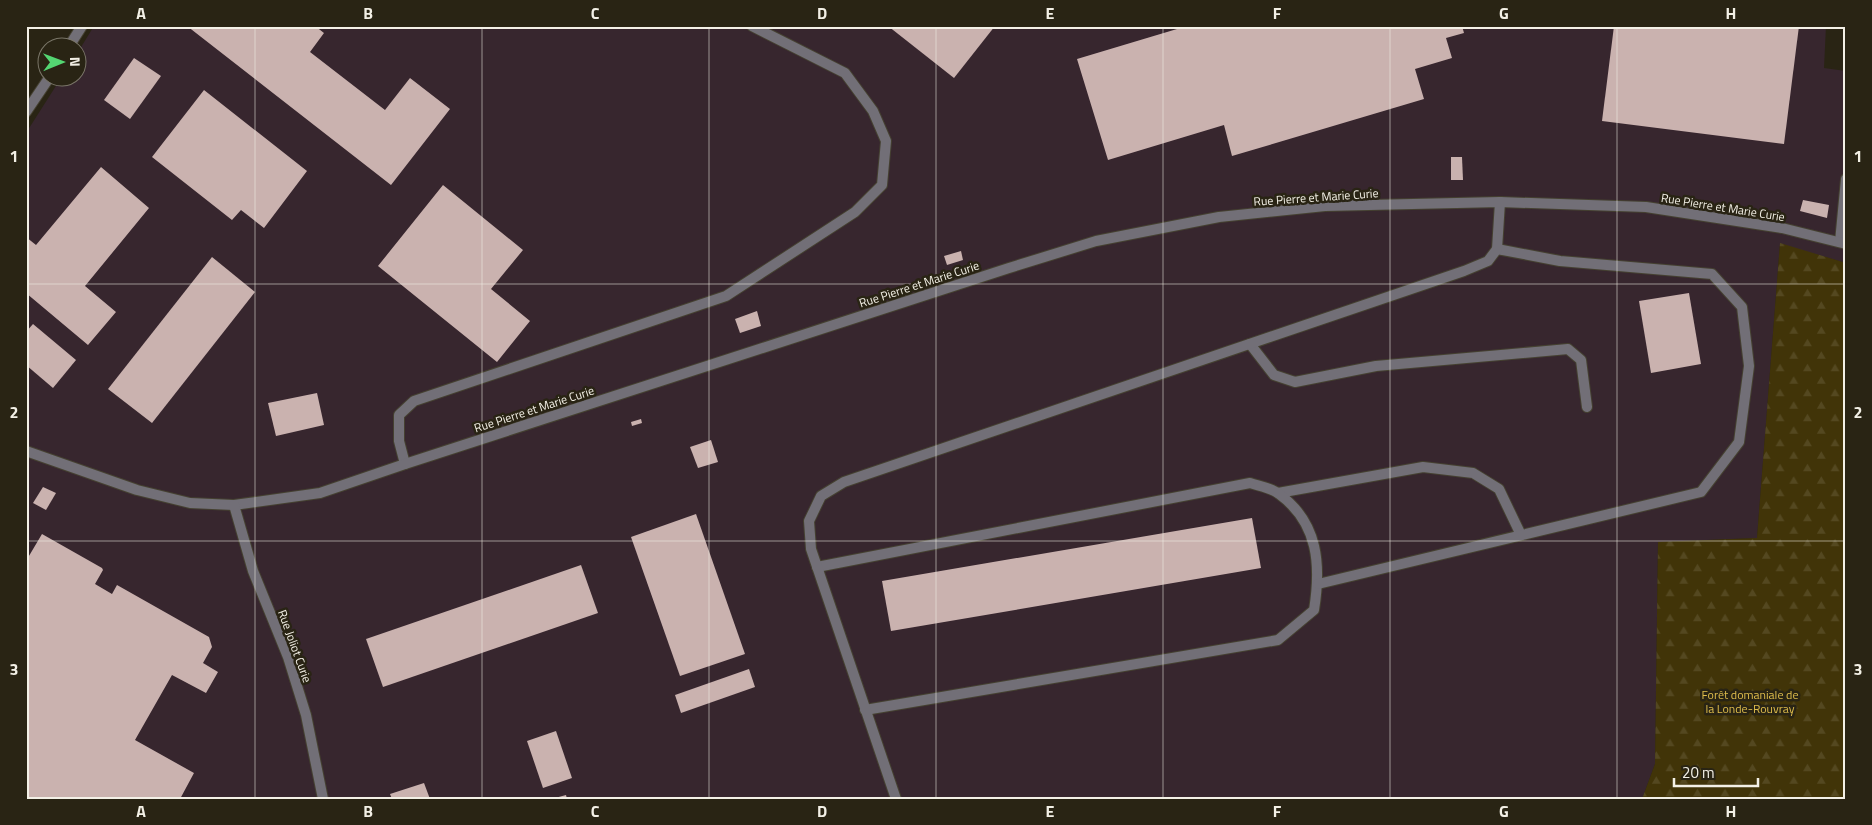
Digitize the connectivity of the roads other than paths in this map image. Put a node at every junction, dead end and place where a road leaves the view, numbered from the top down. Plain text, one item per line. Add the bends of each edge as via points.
1 (82, 26) edge
2 (752, 26) edge
3 (74, 38) edge
4 (42, 88) edge
5 (26, 112) edge
6 (1846, 179) edge
7 (1500, 202) junction
8 (1843, 243) edge
9 (1497, 249) junction
10 (1250, 344) junction
11 (1586, 407) dead end
12 (26, 451) edge
13 (405, 464) junction
14 (1278, 493) junction
15 (234, 505) junction
16 (1521, 535) junction
17 (818, 567) junction
18 (1318, 584) junction
19 (866, 710) junction
20 (323, 799) edge
21 (896, 799) edge

1 - 3 street
2 - 13 street via 845,73 873,111 886,141 882,185 855,212 726,296 414,402 399,415 399,441
4 - 5 street
6 - 8 street
7 - 8 street, Rue Pierre et Marie Curie via 1646,208 1782,228
7 - 9 street
7 - 13 street, Rue Pierre et Marie Curie via 1325,206 1219,217 1096,241
9 - 10 street via 1488,261 1464,271
9 - 16 street via 1560,261 1712,274 1742,307 1749,366 1739,442 1701,492
10 - 11 street via 1274,375 1295,382 1376,366 1568,349 1581,360
10 - 17 street via 844,482 821,496 809,521 811,549
12 - 15 street, Rue Pierre et Marie Curie via 137,490 190,503
13 - 15 street, Rue Pierre et Marie Curie via 320,493
14 - 16 street via 1423,467 1473,473 1499,489
14 - 17 street via 1250,483
14 - 18 street via 1304,518 1314,542
15 - 20 street, Rue Joliot Curie via 253,571 288,657 306,715
16 - 18 street
17 - 19 street
18 - 19 street via 1314,610 1278,640
19 - 21 street

